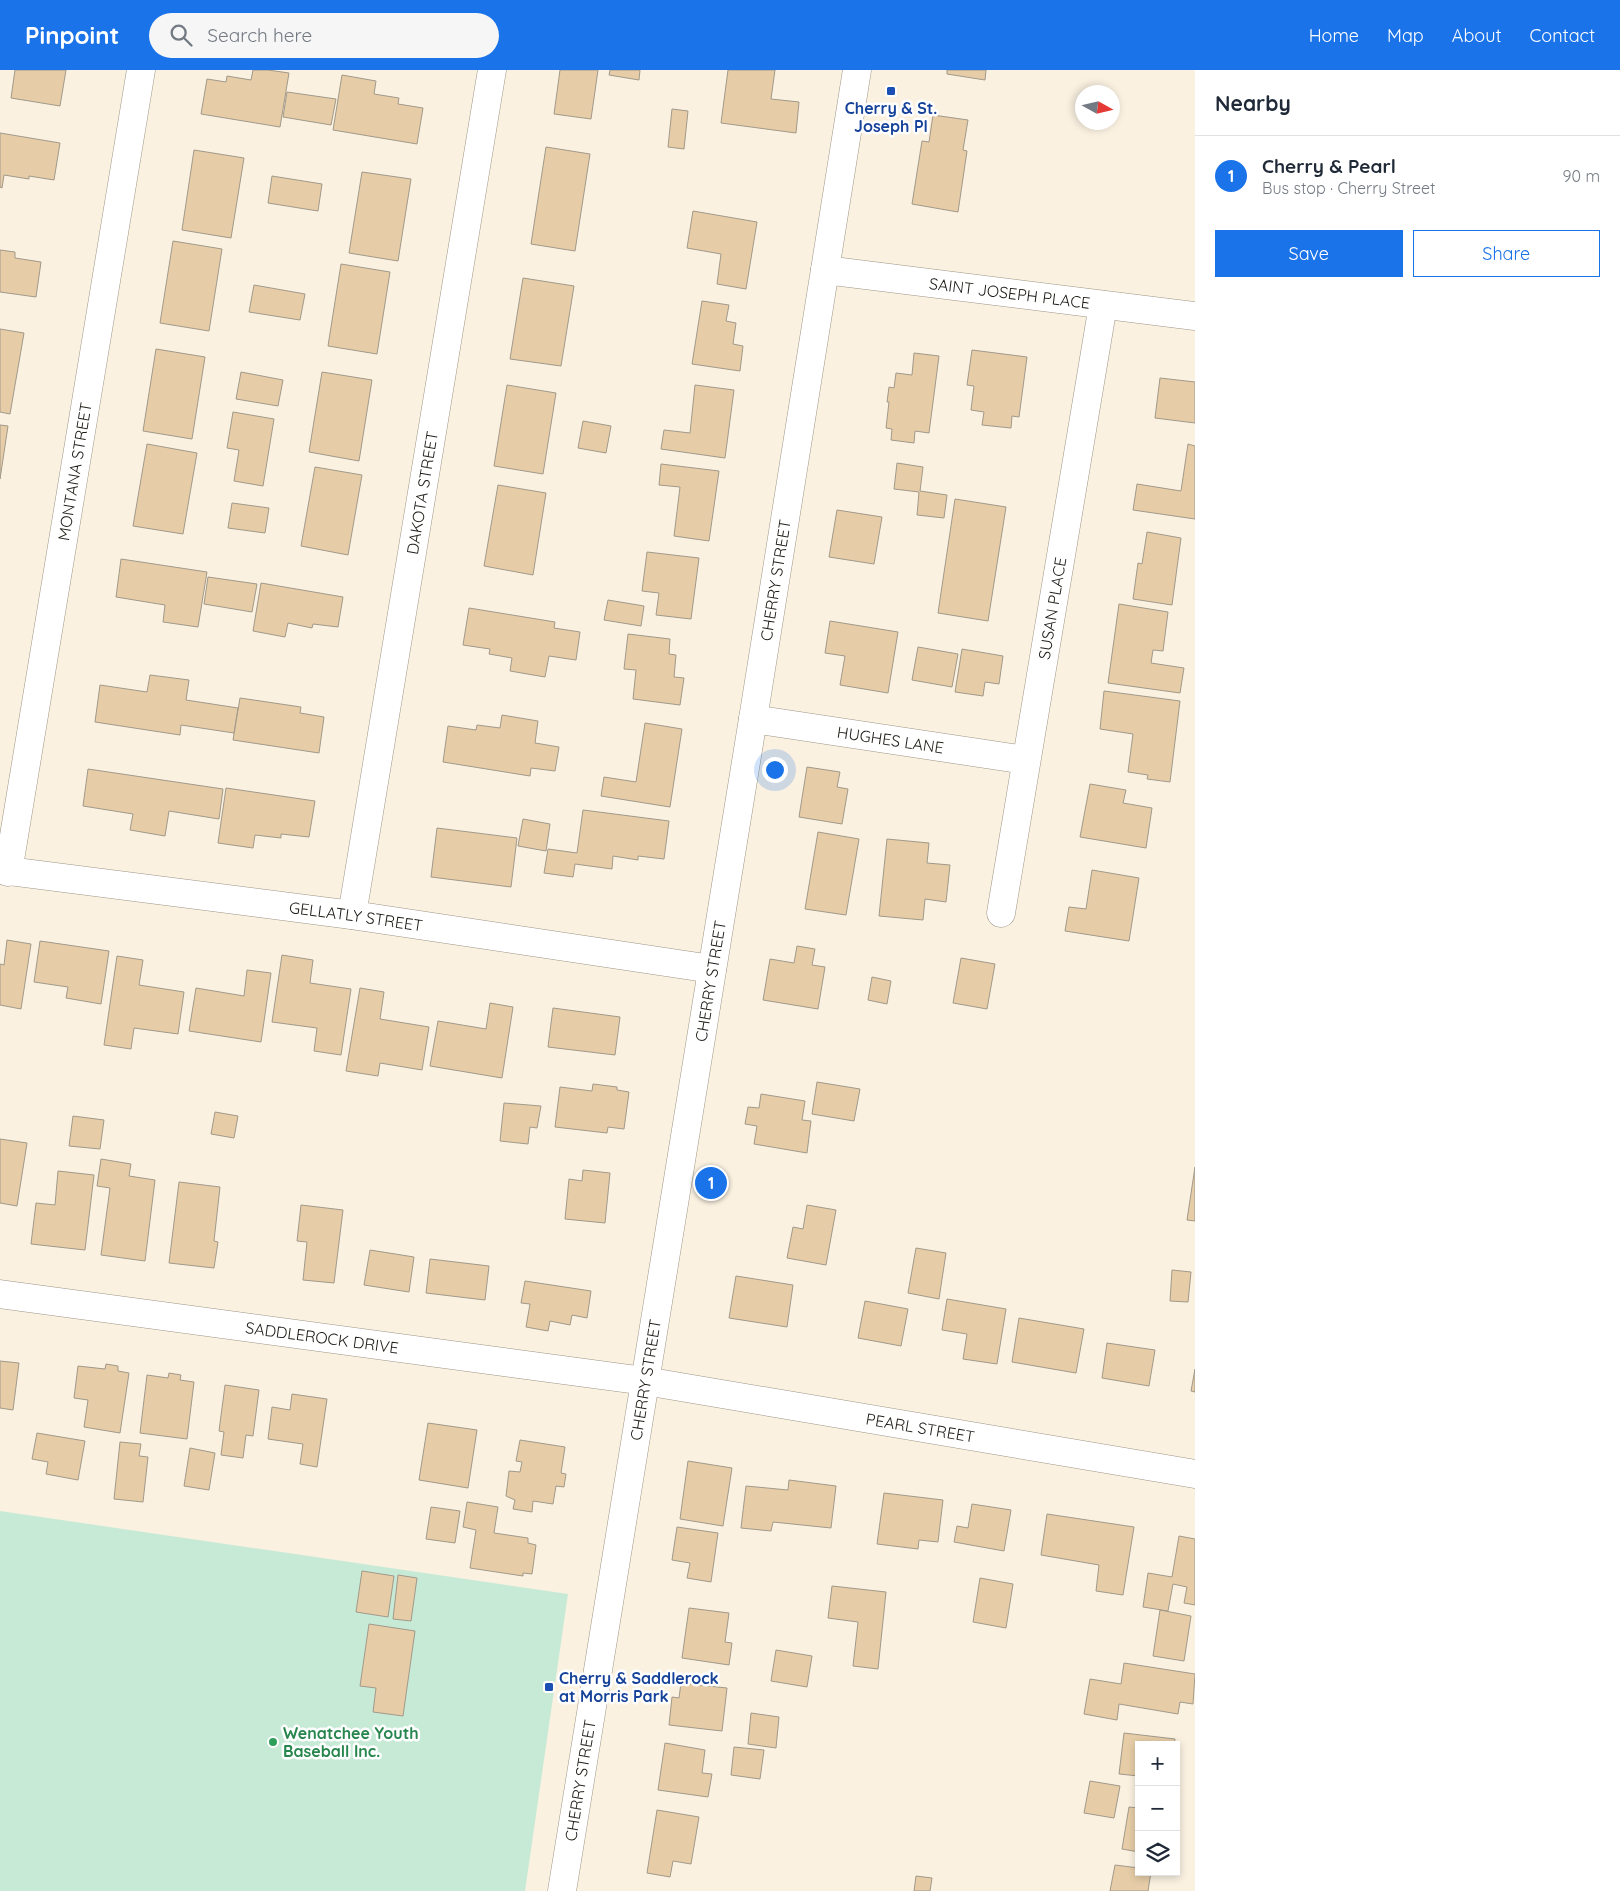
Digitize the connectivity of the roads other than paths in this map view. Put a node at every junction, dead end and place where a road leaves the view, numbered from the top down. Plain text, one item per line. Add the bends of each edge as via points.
1 (141, 70) edge
2 (492, 70) edge
3 (857, 70) edge
4 (825, 270) junction
5 (1103, 305) junction
6 (1195, 316) edge
7 (753, 719) junction
8 (1026, 760) junction
9 (4, 871) edge
10 (1002, 913) dead end
11 (352, 915) junction
12 (712, 969) junction
13 (0, 1294) edge
14 (645, 1381) junction
15 (1195, 1474) edge
16 (562, 1891) edge

1 - 9 street, MONTANA STREET
2 - 11 street, DAKOTA STREET
3 - 4 street, CHERRY STREET
4 - 5 street, SAINT JOSEPH PLACE
4 - 7 street, CHERRY STREET
5 - 6 street, SAINT JOSEPH PLACE
5 - 8 street, SUSAN PLACE
7 - 8 street, HUGHES LANE
7 - 12 street, CHERRY STREET
8 - 10 street, SUSAN PLACE
9 - 11 street, GELLATLY STREET
11 - 12 street, GELLATLY STREET
12 - 14 street, CHERRY STREET
13 - 14 street, SADDLEROCK DRIVE
14 - 15 street, PEARL STREET
14 - 16 street, CHERRY STREET

